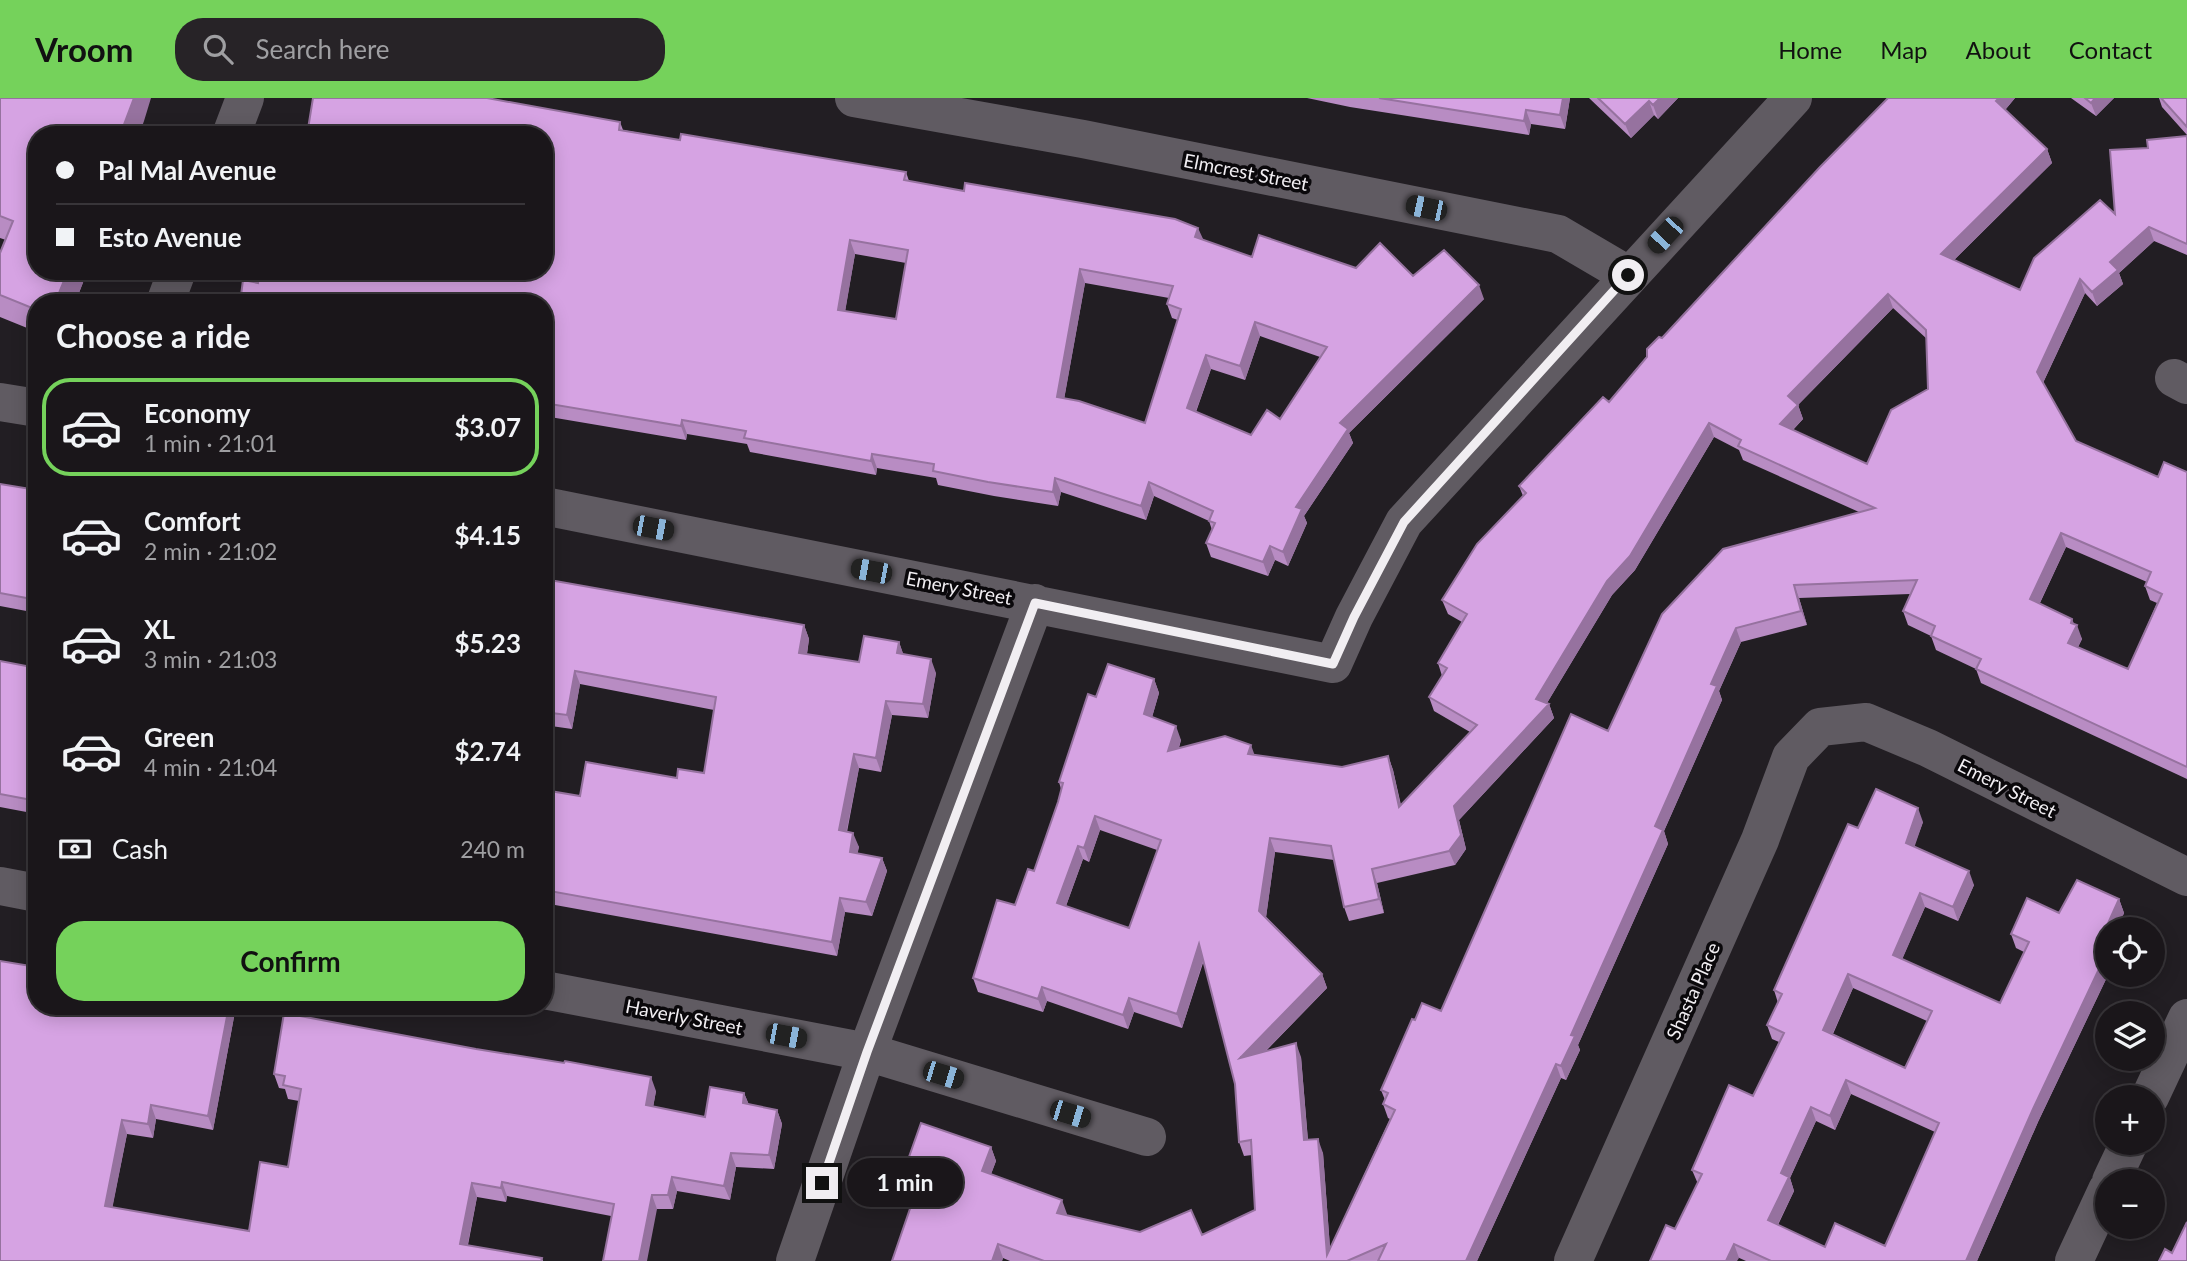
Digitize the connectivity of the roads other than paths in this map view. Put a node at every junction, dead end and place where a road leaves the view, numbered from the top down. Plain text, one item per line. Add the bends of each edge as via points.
1 (245, 98) edge
2 (854, 98) edge
3 (1793, 98) edge
4 (234, 126) edge
5 (1628, 275) junction
6 (0, 402) edge
7 (28, 407) edge
8 (553, 508) edge
9 (1035, 603) junction
10 (1820, 727) joint
11 (2187, 877) edge
12 (0, 886) edge
13 (28, 891) edge
14 (553, 992) edge
15 (2187, 1018) edge
16 (867, 1052) junction
17 (2156, 1085) edge
18 (1147, 1137) dead end
19 (2095, 1216) edge
20 (795, 1261) edge
21 (1573, 1261) edge
22 (2074, 1261) edge

1 - 4 street
2 - 5 street, Elmcrest Street via 1558,234
3 - 5 street
5 - 9 street, Emery Street via 1404,522 1333,664
6 - 7 street
8 - 9 street, Emery Street
9 - 16 street
10 - 11 street, Emery Street via 1866,722 1928,748
10 - 21 street, Shasta Place via 1791,757 1760,840
12 - 13 street
14 - 16 street, Haverly Street
15 - 17 street
16 - 18 street, Haverly Street
16 - 20 street
19 - 22 street

